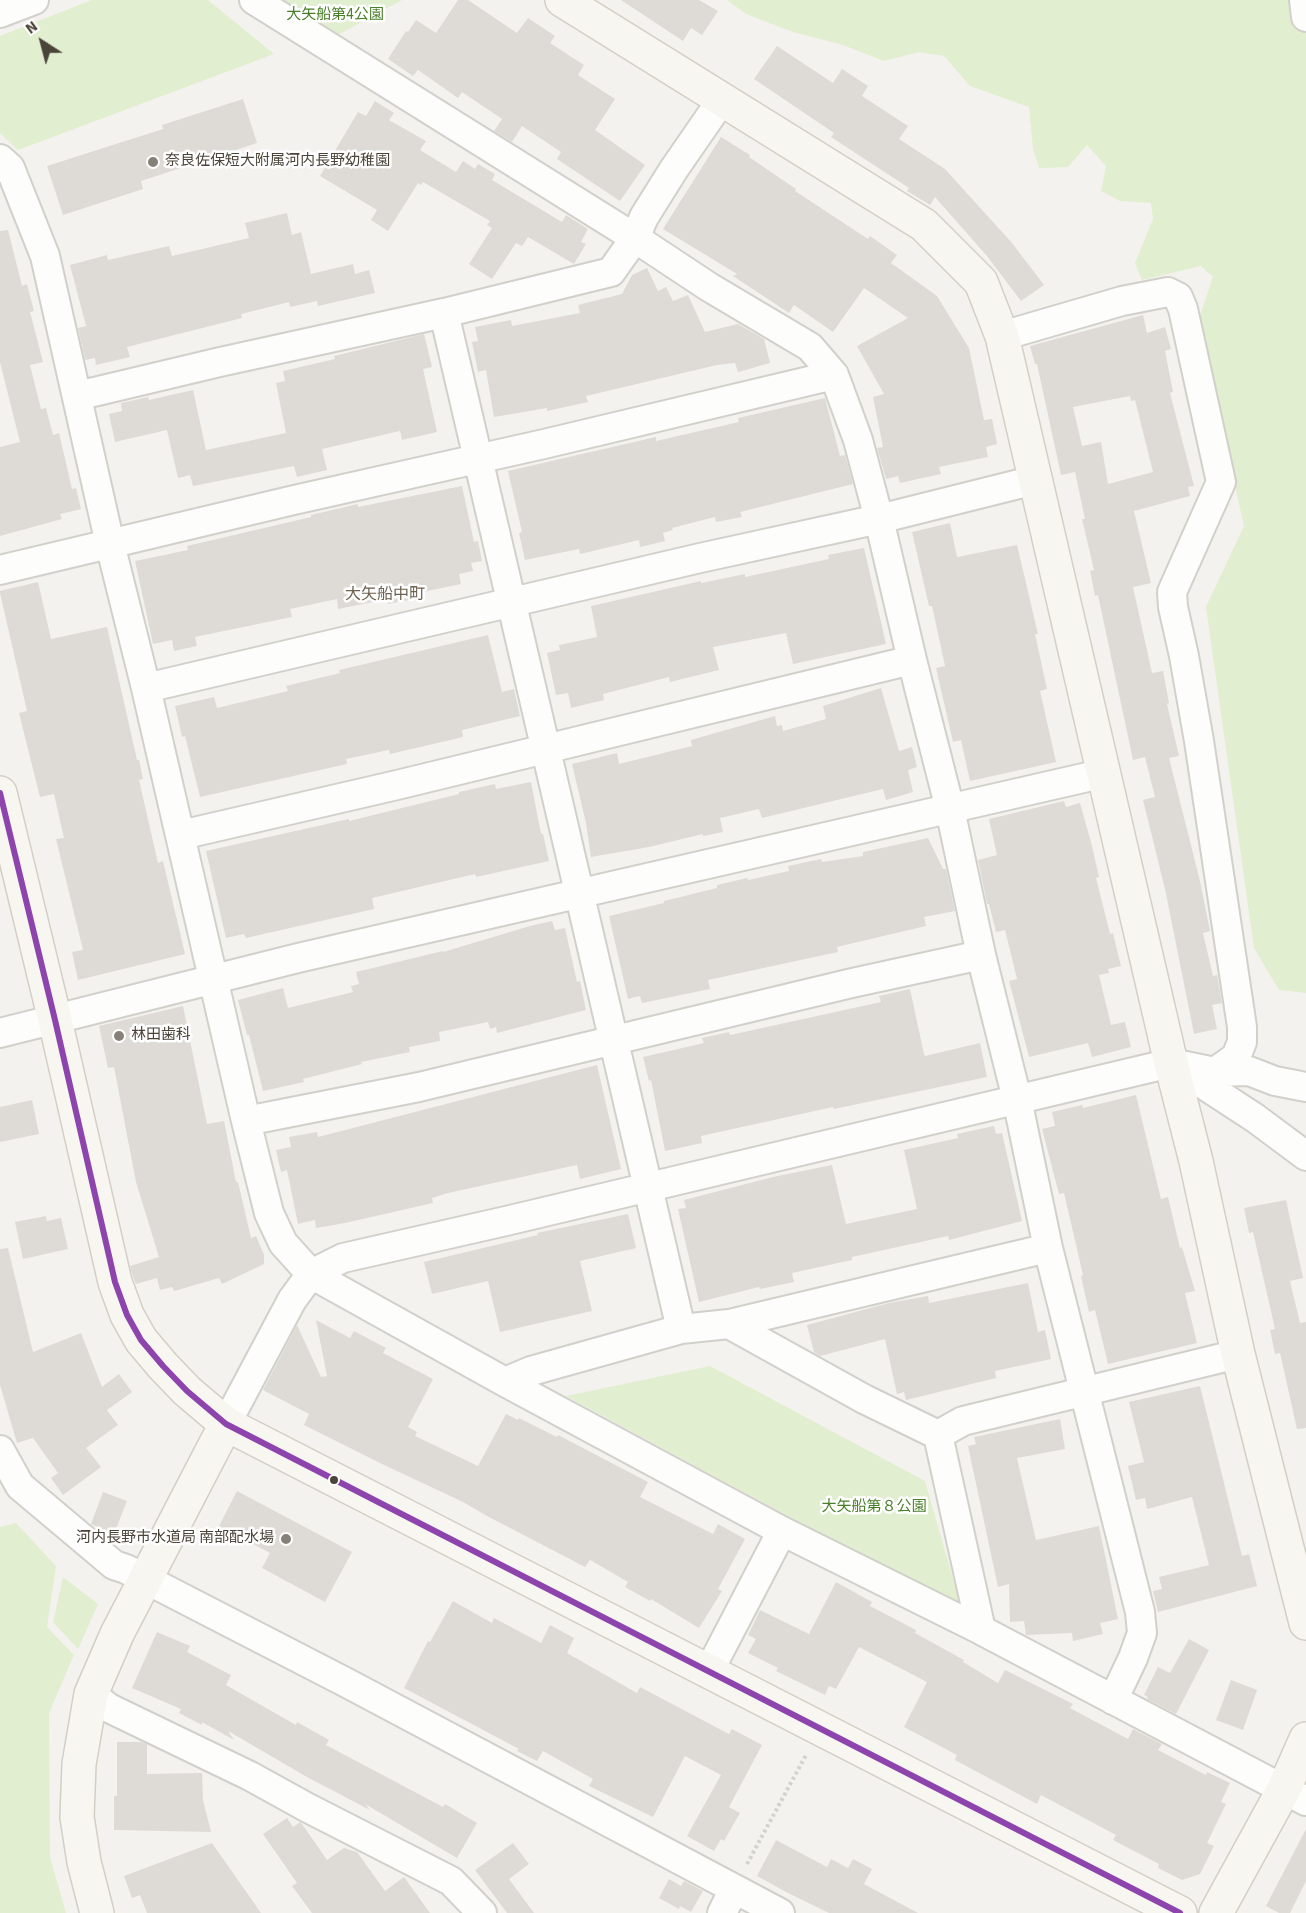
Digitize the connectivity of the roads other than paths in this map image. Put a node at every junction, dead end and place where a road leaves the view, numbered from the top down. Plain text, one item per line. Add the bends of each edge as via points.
1 (34, 0) edge
2 (254, 0) edge
3 (562, 0) edge
4 (1304, 0) edge
5 (0, 13) edge
6 (1306, 17) edge
7 (721, 101) junction
8 (0, 159) edge
9 (635, 238) junction
10 (444, 313) junction
11 (1002, 336) junction
12 (834, 375) junction
13 (77, 396) junction
14 (478, 458) junction
15 (1035, 480) junction
16 (879, 519) junction
17 (110, 544) junction
18 (0, 570) edge
19 (513, 603) junction
20 (912, 660) junction
21 (146, 688) junction
22 (546, 748) junction
23 (1105, 773) junction
24 (0, 793) edge
25 (950, 809) junction
26 (181, 835) junction
27 (579, 892) junction
28 (981, 955) junction
29 (213, 980) junction
30 (55, 1020) junction
31 (0, 1033) edge
32 (614, 1040) junction
33 (1171, 1064) junction
34 (1215, 1072) junction
35 (1306, 1087) edge
36 (1017, 1099) junction
37 (246, 1121) junction
38 (1306, 1156) edge
39 (649, 1187) junction
40 (1048, 1248) junction
41 (311, 1274) junction
42 (729, 1324) junction
43 (681, 1329) junction
44 (1238, 1354) junction
45 (505, 1382) junction
46 (1084, 1391) junction
47 (226, 1424) junction
48 (938, 1435) junction
49 (0, 1449) edge
50 (10, 1490) edge
51 (782, 1531) junction
52 (145, 1580) junction
53 (1306, 1623) edge
54 (981, 1630) junction
55 (709, 1671) junction
56 (91, 1694) junction
57 (1113, 1700) junction
58 (1306, 1739) edge
59 (1295, 1795) edge
60 (728, 1901) edge
61 (97, 1913) edge
62 (482, 1913) edge
63 (780, 1913) edge
64 (1180, 1913) edge
65 (1216, 1913) edge

1 - 5 street
2 - 9 street
3 - 7 street
4 - 6 street
7 - 9 street via 644,217
7 - 11 street via 924,225 981,282
8 - 13 street via 10,168 45,256
9 - 10 street via 611,272
9 - 12 street via 810,347
10 - 13 street
10 - 14 street
11 - 15 street
11 - 34 street via 1122,301 1168,292 1178,297 1183,309 1221,482 1172,592 1242,1027 1236,1057
12 - 14 street
12 - 16 street via 858,440
13 - 17 street
14 - 17 street
14 - 19 street
15 - 16 street
15 - 23 street
16 - 19 street
16 - 20 street
17 - 18 street
17 - 21 street
19 - 21 street
19 - 22 street
20 - 22 street
20 - 25 street
21 - 26 street
22 - 26 street
22 - 27 street
23 - 25 street
23 - 33 street
24 - 30 street
25 - 27 street
25 - 28 street
26 - 29 street
27 - 29 street
27 - 32 street
28 - 32 street
28 - 36 street
29 - 30 street
29 - 37 street
30 - 31 street
30 - 47 street via 115,1282 127,1315 163,1366
32 - 37 street via 418,1087
32 - 39 street
33 - 34 street
33 - 36 street
33 - 38 street
33 - 44 street
34 - 35 street via 1249,1071
36 - 39 street
36 - 40 street
37 - 41 street via 269,1212 283,1244
39 - 41 street via 343,1258
39 - 43 street
40 - 42 street
40 - 46 street
41 - 45 street
41 - 47 street via 292,1300
42 - 43 street
42 - 48 street via 864,1400
43 - 45 street via 531,1371
44 - 46 street
44 - 53 street
45 - 51 street
46 - 48 street via 963,1421
46 - 57 street via 1142,1633
47 - 52 street
47 - 55 street
48 - 54 street
49 - 50 street
50 - 52 street via 114,1565
51 - 54 street
51 - 55 street
52 - 56 street
52 - 60 street via 347,1683
54 - 57 street
55 - 64 street
56 - 61 street via 79,1764 77,1817
56 - 62 street via 108,1708 250,1776 451,1881
57 - 59 street
58 - 59 street
59 - 65 street
60 - 63 street

